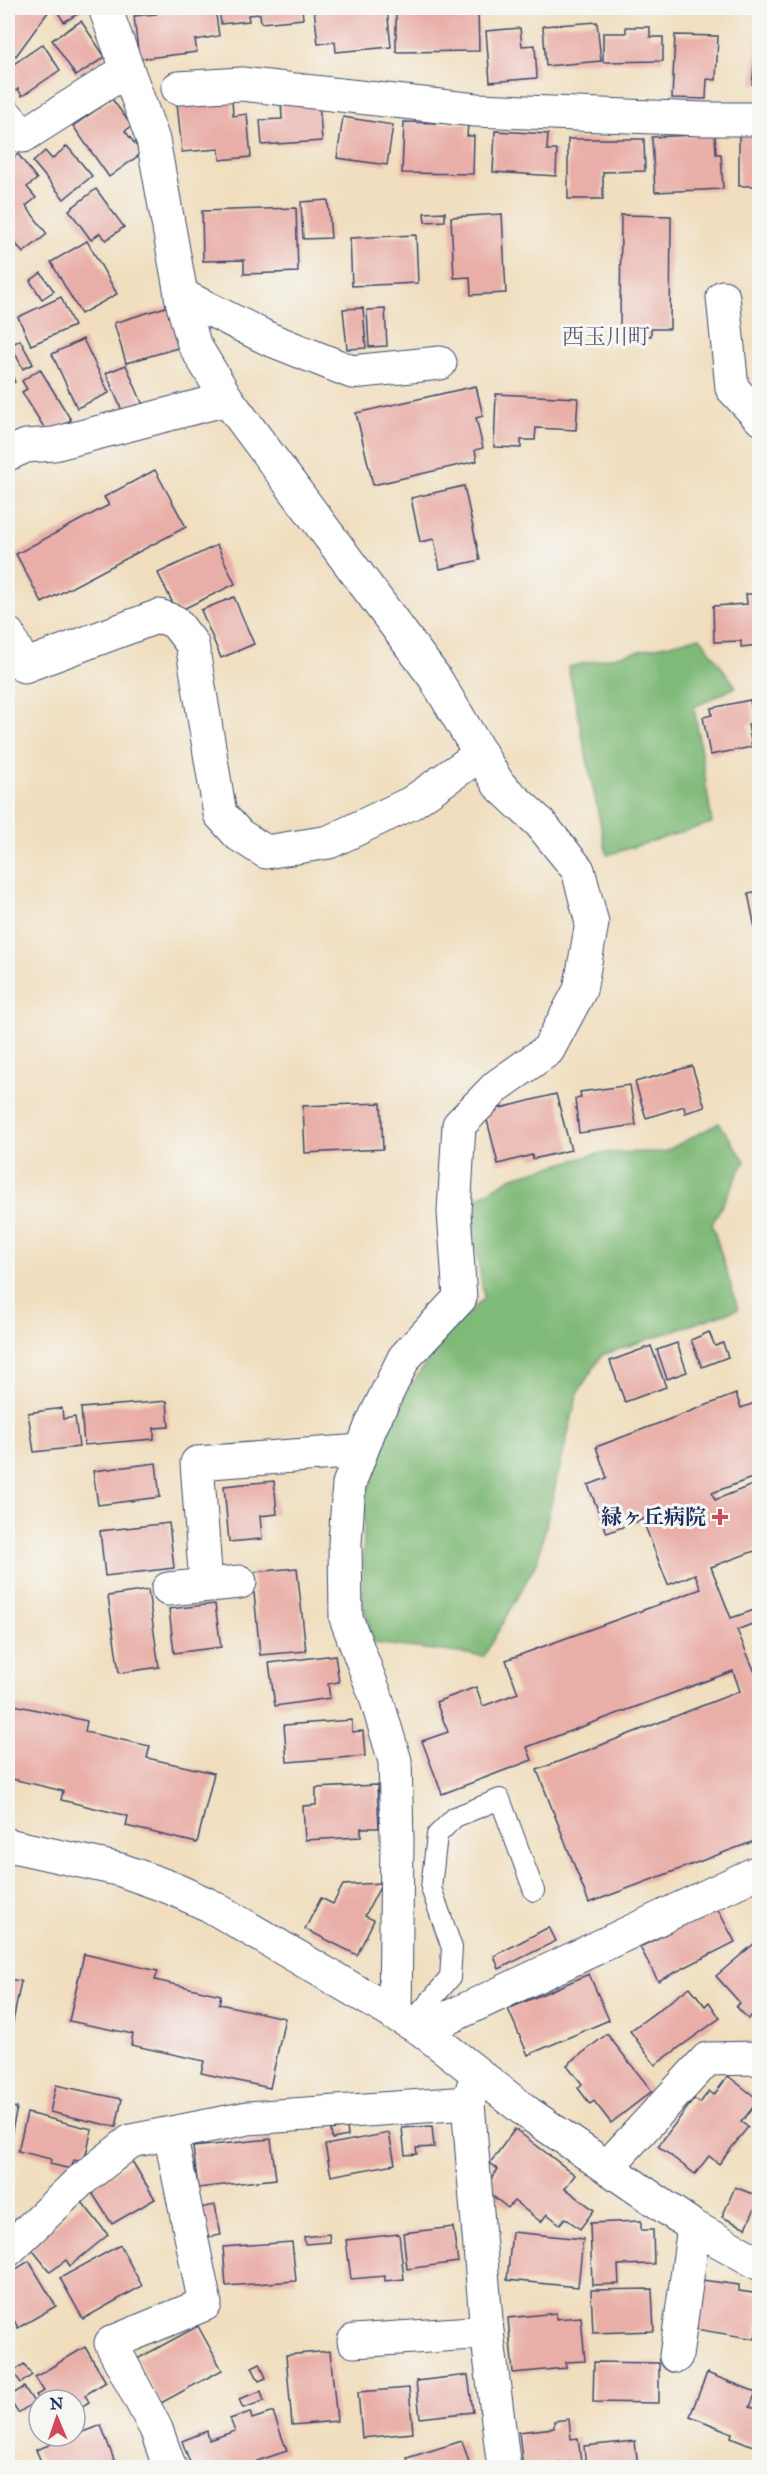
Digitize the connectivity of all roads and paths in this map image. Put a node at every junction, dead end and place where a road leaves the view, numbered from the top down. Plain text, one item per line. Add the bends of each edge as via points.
1 (105, 8) edge
2 (127, 70) junction
3 (178, 88) dead end
4 (8, 117) edge
5 (759, 119) edge
6 (181, 295) junction
7 (723, 297) dead end
8 (440, 363) dead end
9 (227, 399) junction
10 (759, 418) edge
11 (8, 454) edge
12 (8, 634) edge
13 (481, 754) junction
14 (361, 1451) junction
15 (240, 1582) dead end
16 (206, 1585) junction
17 (168, 1589) dead end
18 (8, 1845) edge
19 (759, 1871) edge
20 (534, 1891) dead end
21 (409, 2023) junction
22 (759, 2058) edge
23 (472, 2089) junction
24 (170, 2134) junction
25 (607, 2167) junction
26 (21, 2219) edge
27 (694, 2227) junction
28 (8, 2250) edge
29 (759, 2265) edge
30 (487, 2332) junction
31 (354, 2340) dead end
32 (676, 2356) dead end
33 (170, 2468) edge
34 (504, 2468) edge

1 - 2 street
2 - 4 street via 23,136
2 - 6 street via 153,140
3 - 5 street via 242,84 476,110
6 - 8 street via 269,339 352,372
6 - 9 street via 194,344
7 - 10 street via 732,388
9 - 11 street via 54,444 26,446
9 - 13 street via 435,678
12 - 13 street via 24,666 159,616 175,622 192,644 220,814 239,835 266,852 329,842 411,803
13 - 14 street via 499,785 540,823 578,870 592,923 580,990 548,1050 497,1086 459,1125 454,1212 460,1298 404,1358
14 - 16 street via 196,1463
14 - 21 street via 349,1484 345,1618 375,1694 394,1761
15 - 16 street
16 - 17 street
18 - 21 street via 121,1870 169,1887 209,1905
19 - 21 street
20 - 21 lane via 501,1799 455,1817 437,1835 431,1888 452,1948 450,1978
21 - 23 street
22 - 25 street via 707,2059
23 - 24 street via 248,2118
23 - 25 street
23 - 30 street
24 - 26 street via 131,2141 79,2182
24 - 33 street via 205,2304 111,2343 156,2428
25 - 27 street
26 - 28 street
27 - 29 street
27 - 32 street
30 - 31 street
30 - 34 street

